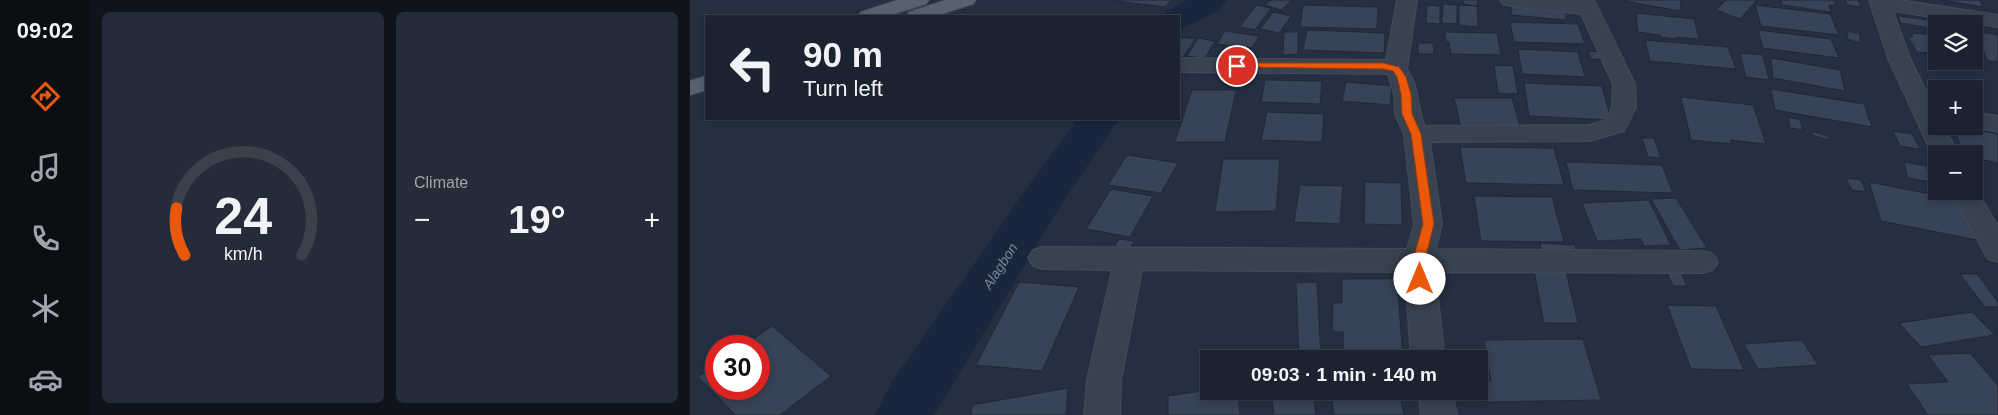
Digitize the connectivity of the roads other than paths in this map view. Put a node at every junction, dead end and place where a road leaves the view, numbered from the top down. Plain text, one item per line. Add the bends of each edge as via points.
1 (919, 0) edge
2 (966, 0) edge
3 (1407, 0) edge
4 (1510, 0) edge
5 (1879, 2) edge
6 (1586, 4) edge
7 (871, 15) edge
8 (919, 15) edge
9 (1998, 21) edge
10 (1180, 65) edge
11 (705, 66) edge
12 (1396, 69) junction
13 (690, 70) edge
14 (705, 83) edge
15 (690, 88) edge
16 (1928, 108) edge
17 (1983, 122) edge
18 (1998, 124) edge
19 (1416, 134) junction
20 (1968, 200) edge
21 (1998, 251) edge
22 (1043, 258) dead end
23 (1129, 259) junction
24 (1419, 260) junction
25 (1703, 262) dead end
26 (1427, 350) edge
27 (1436, 400) edge
28 (1102, 415) edge
29 (1439, 415) edge

1 - 7 main road
2 - 8 main road
3 - 12 street
4 - 6 street
5 - 9 street
5 - 16 street via 1899,58
6 - 19 street via 1624,84 1624,107 1615,125 1590,133
10 - 12 street via 1383,66
11 - 13 main road
12 - 19 street via 1402,77 1407,114
14 - 15 main road
17 - 18 street
19 - 24 street via 1428,224
20 - 21 street
22 - 23 street
23 - 24 street
23 - 28 street via 1104,380
24 - 25 street
24 - 26 street
27 - 29 street

